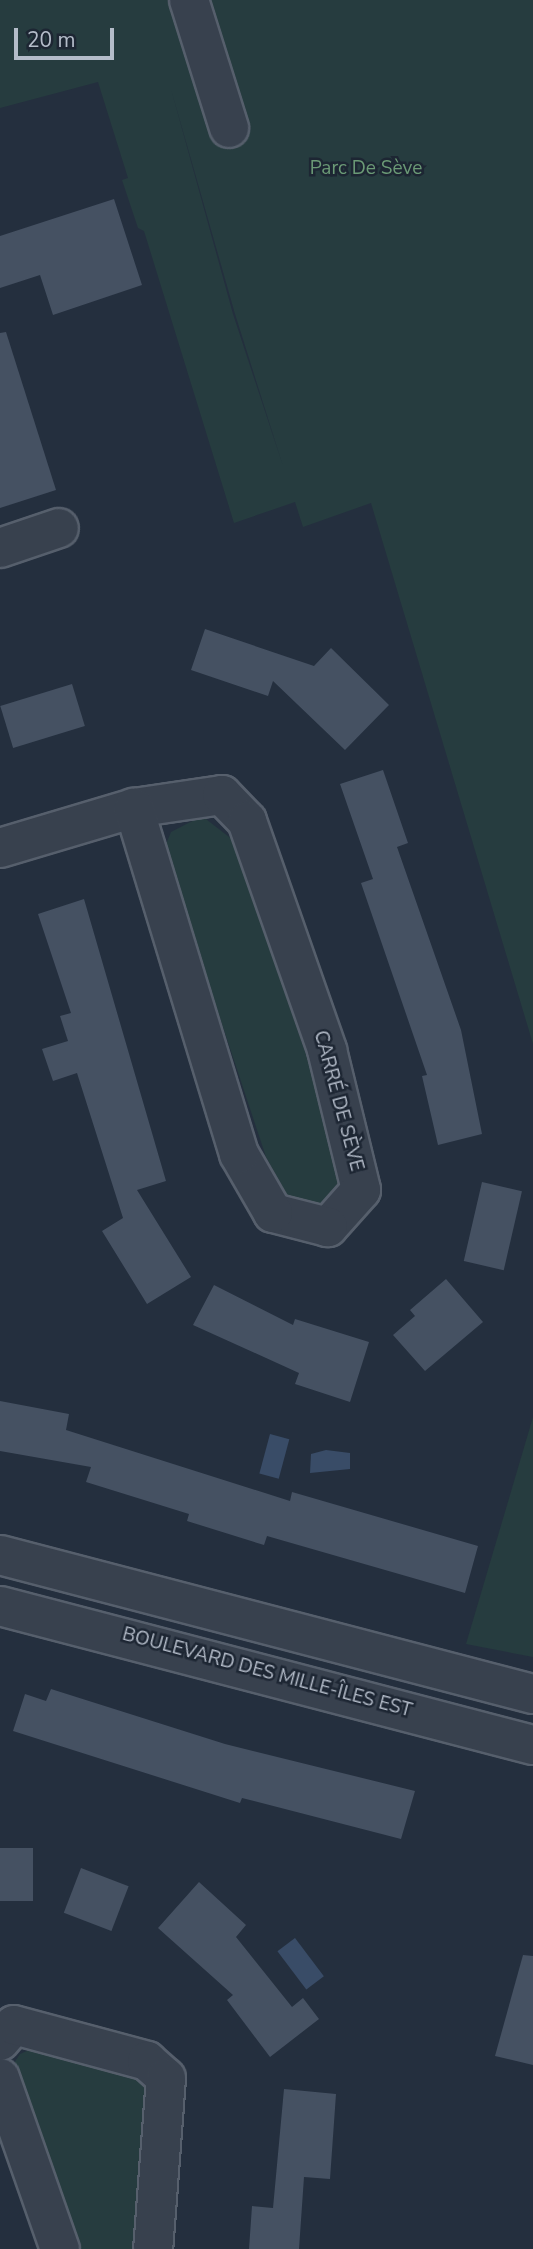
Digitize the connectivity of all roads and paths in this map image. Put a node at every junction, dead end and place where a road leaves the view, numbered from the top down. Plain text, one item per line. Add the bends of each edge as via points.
1 (189, 0) edge
2 (229, 128) dead end
3 (59, 528) dead end
4 (0, 548) edge
5 (134, 808) junction
6 (0, 848) edge
7 (0, 1555) edge
8 (0, 1606) edge
9 (533, 1694) edge
10 (533, 1745) edge
11 (0, 2041) edge
12 (0, 2078) edge
13 (60, 2249) edge
14 (153, 2249) edge

1 - 2 street
3 - 4 street
5 - 5 street, CARRÉ DE SÈVE via 239,1154 273,1213 328,1227 361,1189 327,1050 247,821 222,795
5 - 6 street, CARRÉ DE SÈVE
7 - 9 street via 76,1571
8 - 10 street, BOULEVARD DES MILLE-ÎLES EST
11 - 14 street via 14,2025 147,2061 166,2078
12 - 13 street

